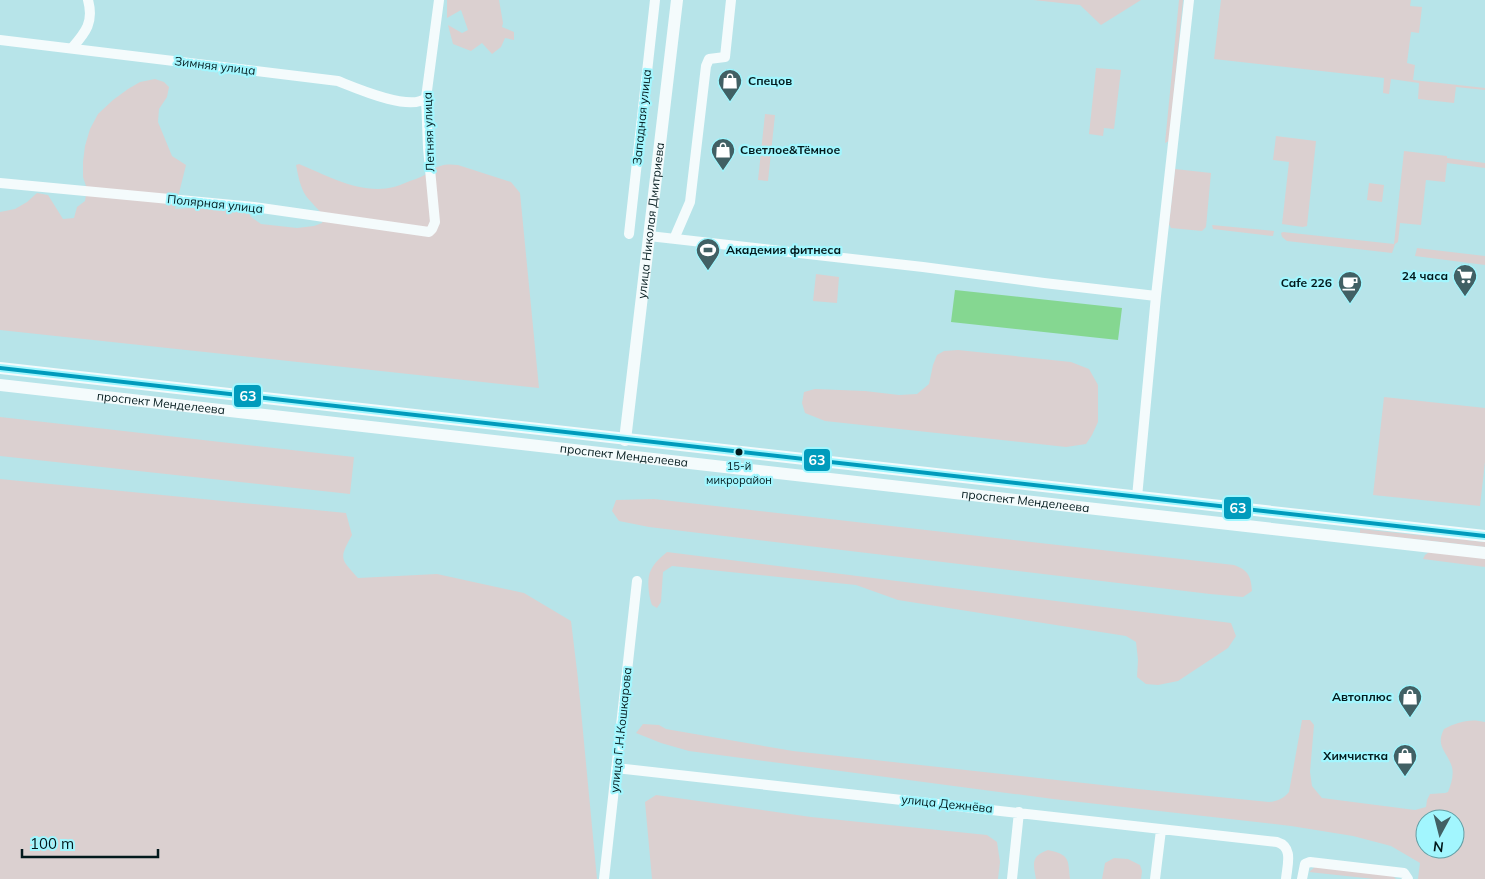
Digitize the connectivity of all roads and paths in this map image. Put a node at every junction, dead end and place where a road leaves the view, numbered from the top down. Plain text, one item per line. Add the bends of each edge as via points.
1 (88, 0) edge
2 (439, 0) edge
3 (656, 0) edge
4 (677, 0) edge
5 (732, 0) edge
6 (1189, 0) edge
7 (0, 40) edge
8 (72, 48) junction
9 (426, 98) junction
10 (0, 183) edge
11 (429, 232) joint
12 (630, 234) dead end
13 (649, 236) junction
14 (674, 239) junction
15 (1156, 296) junction
16 (0, 368) edge
17 (0, 385) edge
18 (625, 440) junction
19 (1137, 497) junction
20 (1350, 521) junction
21 (1485, 536) edge
22 (1349, 538) junction
23 (1485, 553) edge
24 (637, 581) dead end
25 (616, 768) junction
26 (1019, 812) junction
27 (1160, 830) junction
28 (1408, 878) edge
29 (604, 879) edge
30 (1012, 879) edge
31 (1155, 879) edge
32 (1286, 879) edge
33 (1302, 879) edge

1 - 8 street via 88,26
2 - 9 street, Летняя улица
3 - 12 street, Западная улица
4 - 13 main road, улица Николая Дмитриева
5 - 14 street via 726,58 710,59 706,66 690,202
6 - 15 street
7 - 8 street, Зимняя улица
8 - 9 street, Зимняя улица via 338,81 385,98 422,102
9 - 11 street, Летняя улица via 435,222
10 - 11 street, Полярная улица via 254,207
13 - 14 street
13 - 18 main road, улица Николая Дмитриева
14 - 15 street
15 - 19 street
16 - 18 main road, проспект Менделеева
17 - 22 main road, проспект Менделеева
18 - 19 main road, проспект Менделеева
19 - 20 main road, проспект Менделеева
20 - 21 main road, проспект Менделеева
20 - 22 main road
22 - 23 main road, проспект Менделеева
24 - 25 street, улица Г.Н.Кошкарова
25 - 26 street, улица Дежнёва
25 - 29 street, улица Г.Н.Кошкарова
26 - 27 street, улица Дежнёва
26 - 30 street
27 - 31 street
27 - 32 street, улица Дежнёва via 1277,842 1288,850
28 - 33 street via 1404,873 1310,862 1305,864

